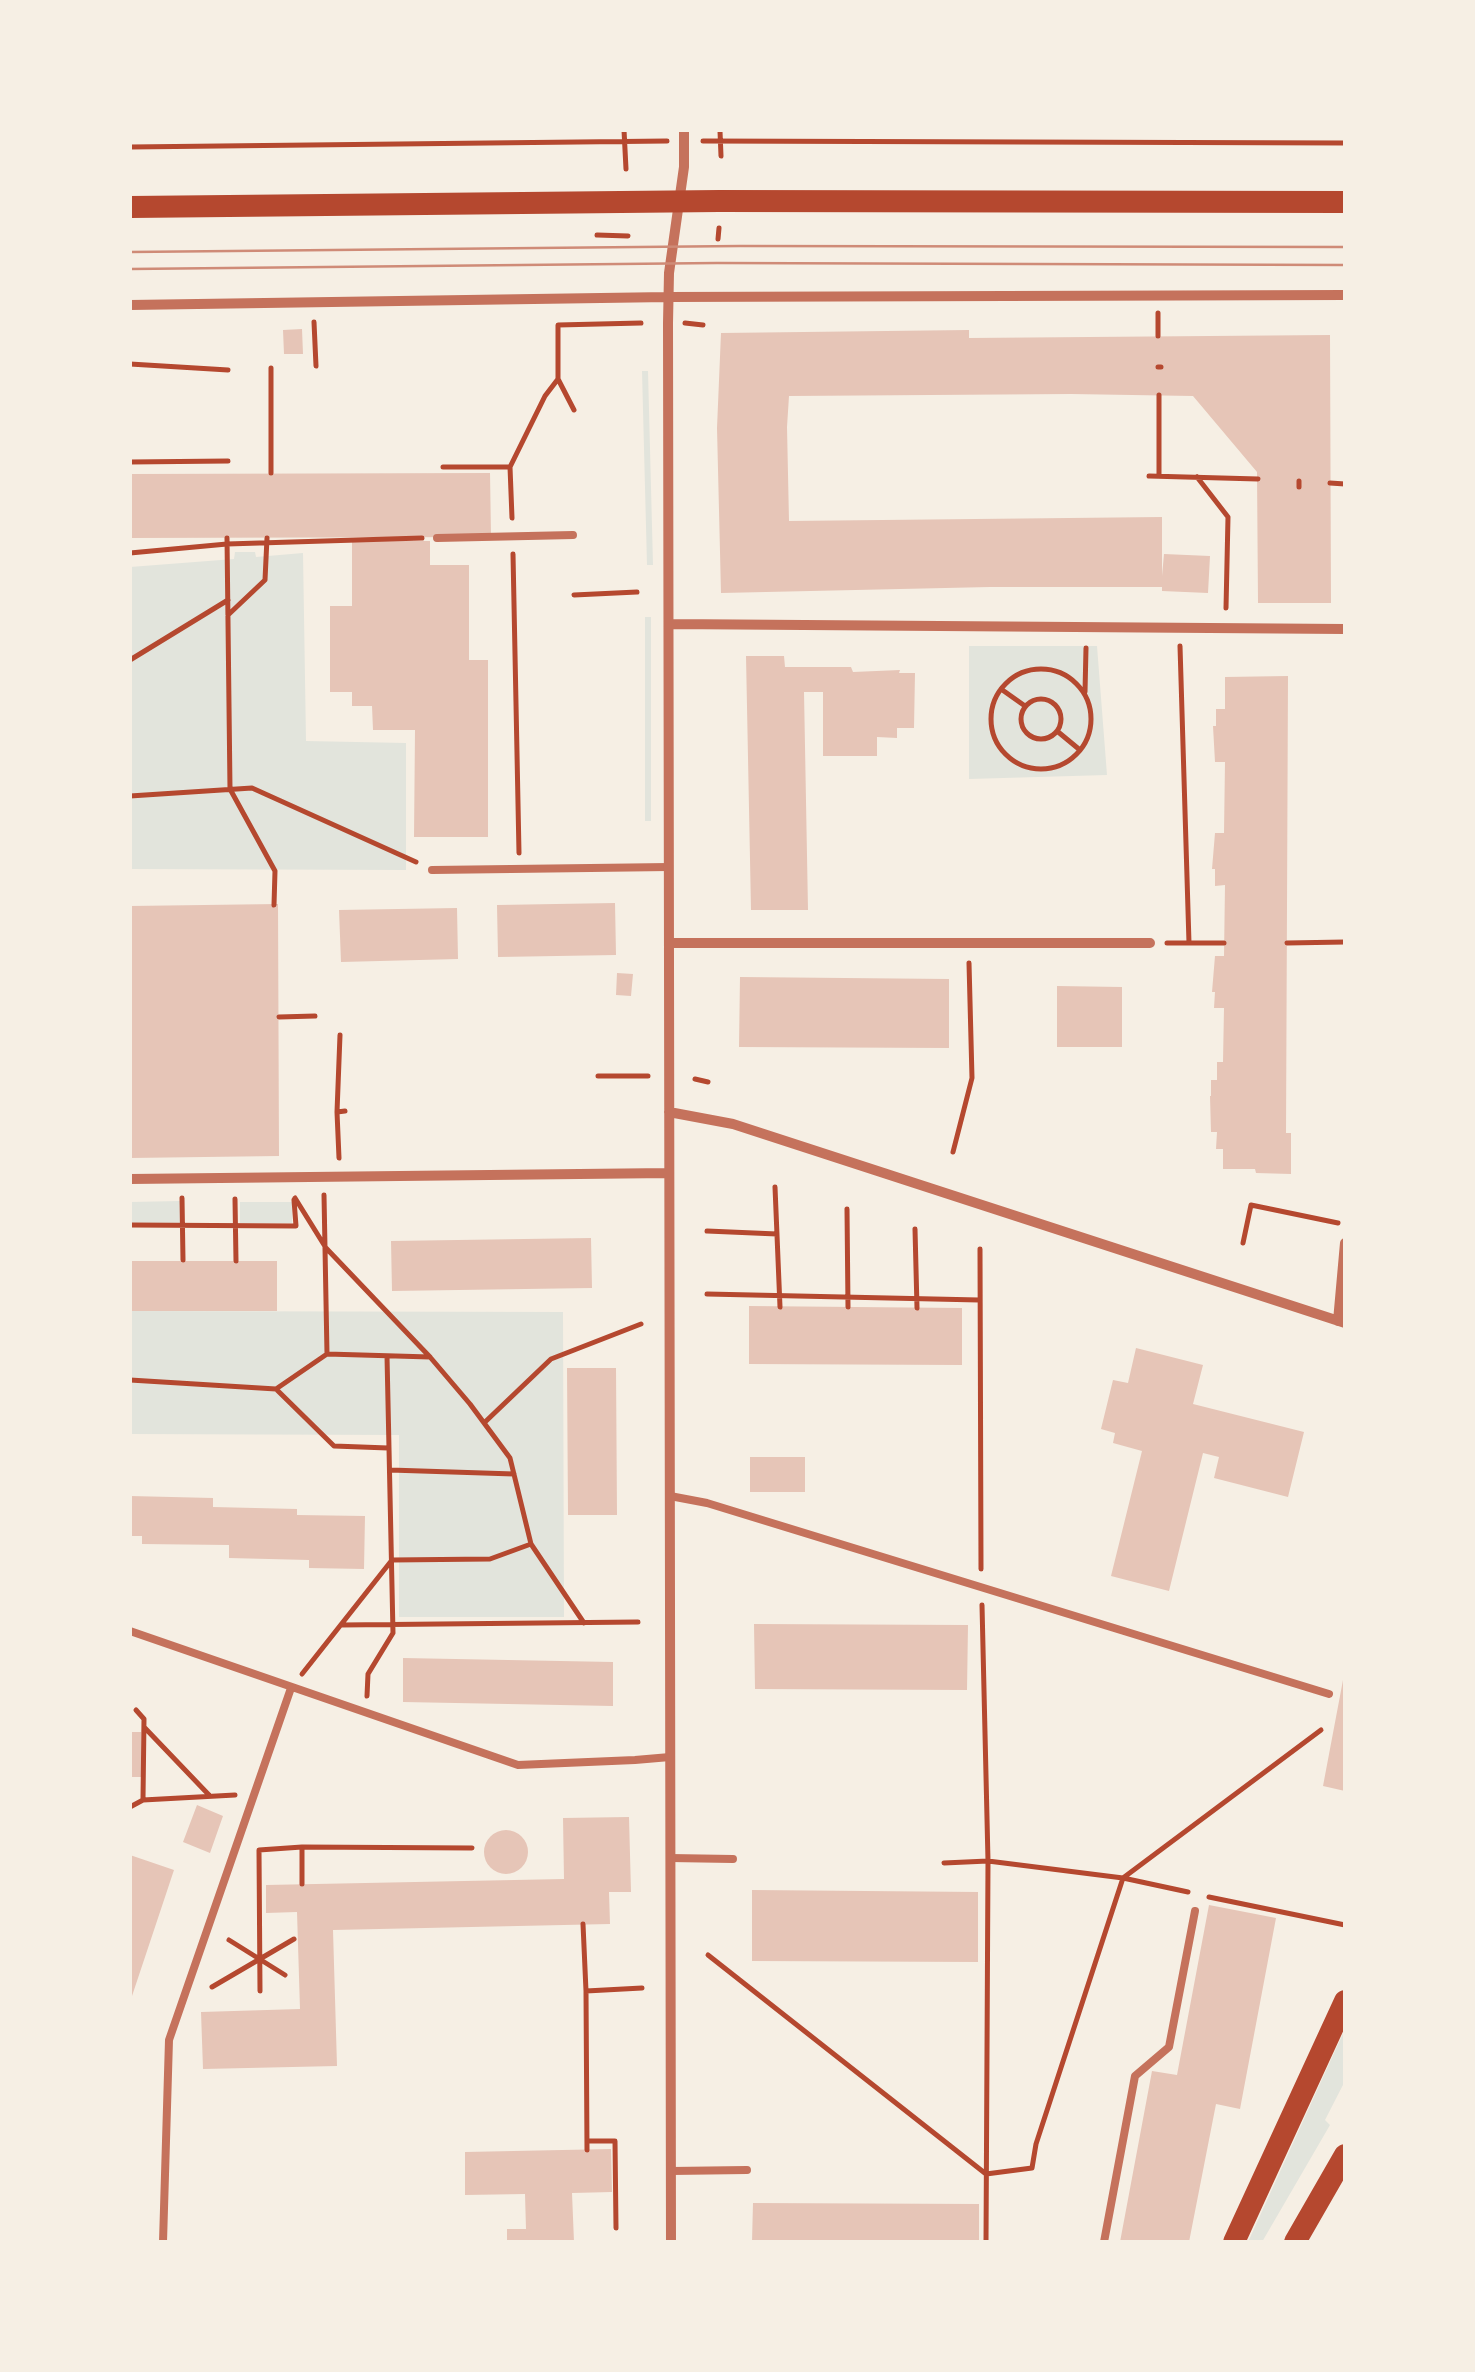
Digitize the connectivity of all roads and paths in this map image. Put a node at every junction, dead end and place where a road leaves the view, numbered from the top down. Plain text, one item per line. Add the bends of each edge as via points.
1 (624, 130) edge
2 (684, 130) edge
3 (720, 131) edge
4 (640, 141) dead end
5 (711, 141) dead end
6 (720, 141) junction
7 (625, 142) junction
8 (1345, 143) edge
9 (130, 148) edge
10 (721, 156) dead end
11 (626, 169) dead end
12 (680, 201) junction
13 (1345, 202) edge
14 (130, 206) edge
15 (718, 228) dead end
16 (597, 236) dead end
17 (628, 236) dead end
18 (718, 239) dead end
19 (1345, 295) edge
20 (668, 297) junction
21 (130, 305) edge
22 (1158, 310) dead end
23 (314, 320) dead end
24 (682, 322) dead end
25 (642, 323) dead end
26 (703, 325) dead end
27 (1158, 336) dead end
28 (130, 364) edge
29 (316, 366) dead end
30 (271, 368) dead end
31 (228, 370) dead end
32 (558, 379) junction
33 (1158, 396) dead end
34 (574, 410) dead end
35 (228, 461) dead end
36 (130, 462) edge
37 (443, 466) dead end
38 (510, 466) junction
39 (270, 473) dead end
40 (1149, 476) dead end
41 (1159, 476) junction
42 (1197, 477) junction
43 (1258, 478) dead end
44 (1330, 483) dead end
45 (1345, 484) edge
46 (573, 536) dead end
47 (512, 537) junction
48 (437, 538) joint
49 (267, 540) junction
50 (227, 541) junction
51 (130, 553) edge
52 (637, 592) dead end
53 (574, 594) dead end
54 (228, 600) junction
55 (228, 615) junction
56 (668, 624) junction
57 (1180, 627) junction
58 (1226, 628) junction
59 (1345, 629) edge
60 (1086, 654) dead end
61 (130, 660) edge
62 (1001, 689) junction
63 (1085, 695) junction
64 (1025, 706) junction
65 (1058, 731) junction
66 (1080, 750) junction
67 (230, 790) junction
68 (130, 796) edge
69 (415, 862) dead end
70 (669, 867) junction
71 (520, 868) junction
72 (432, 870) dead end
73 (274, 905) dead end
74 (1345, 942) edge
75 (968, 943) junction
76 (1150, 943) joint
77 (1189, 943) junction
78 (1224, 943) dead end
79 (1287, 943) dead end
80 (669, 944) junction
81 (315, 1016) dead end
82 (278, 1017) dead end
83 (340, 1035) dead end
84 (598, 1076) dead end
85 (651, 1076) dead end
86 (695, 1079) dead end
87 (708, 1082) dead end
88 (669, 1112) junction
89 (953, 1152) dead end
90 (339, 1158) dead end
91 (669, 1173) junction
92 (324, 1176) junction
93 (130, 1179) edge
94 (775, 1187) dead end
95 (294, 1197) dead end
96 (182, 1198) dead end
97 (235, 1198) dead end
98 (300, 1206) dead end
99 (847, 1209) dead end
100 (130, 1225) edge
101 (1345, 1225) edge
102 (182, 1226) junction
103 (235, 1226) junction
104 (915, 1230) dead end
105 (707, 1231) dead end
106 (777, 1234) junction
107 (1244, 1242) dead end
108 (1345, 1243) edge
109 (326, 1248) junction
110 (980, 1249) dead end
111 (183, 1260) dead end
112 (236, 1261) dead end
113 (708, 1294) dead end
114 (780, 1295) junction
115 (848, 1297) junction
116 (917, 1298) junction
117 (979, 1300) junction
118 (780, 1307) dead end
119 (848, 1307) dead end
120 (917, 1308) dead end
121 (1342, 1322) edge
122 (640, 1324) dead end
123 (327, 1354) junction
124 (387, 1356) junction
125 (430, 1358) junction
126 (130, 1380) edge
127 (276, 1388) junction
128 (484, 1424) junction
129 (389, 1448) junction
130 (390, 1470) junction
131 (514, 1474) junction
132 (670, 1496) junction
133 (531, 1544) junction
134 (392, 1560) junction
135 (982, 1587) junction
136 (584, 1622) junction
137 (638, 1622) dead end
138 (393, 1624) junction
139 (341, 1625) junction
140 (130, 1631) edge
141 (291, 1688) junction
142 (1329, 1694) dead end
143 (136, 1710) dead end
144 (366, 1713) junction
145 (144, 1727) junction
146 (1321, 1730) dead end
147 (670, 1756) junction
148 (210, 1795) junction
149 (254, 1795) junction
150 (143, 1800) junction
151 (130, 1807) edge
152 (302, 1847) junction
153 (472, 1848) dead end
154 (670, 1858) junction
155 (733, 1859) dead end
156 (988, 1861) junction
157 (944, 1862) dead end
158 (1124, 1878) junction
159 (302, 1884) dead end
160 (1196, 1910) dead end
161 (583, 1924) dead end
162 (1345, 1926) edge
163 (228, 1940) dead end
164 (294, 1940) dead end
165 (708, 1955) dead end
166 (260, 1960) junction
167 (286, 1975) dead end
168 (212, 1988) dead end
169 (642, 1988) dead end
170 (260, 1991) dead end
171 (586, 1991) junction
172 (1345, 2001) edge
173 (587, 2141) junction
174 (587, 2150) dead end
175 (1345, 2155) edge
176 (747, 2170) dead end
177 (671, 2171) junction
178 (986, 2174) junction
179 (616, 2228) dead end
180 (163, 2242) edge
181 (671, 2242) edge
182 (986, 2242) edge
183 (1104, 2242) edge
184 (1234, 2242) edge
185 (1295, 2242) edge

1 - 7 path
2 - 12 street
3 - 6 path
4 - 7 path
5 - 6 path
6 - 8 path
6 - 10 path
7 - 9 path
7 - 11 path
12 - 13 main road
12 - 14 main road
12 - 20 street
15 - 18 path
16 - 17 path
19 - 20 street
20 - 21 street
20 - 56 street
22 - 27 path
23 - 29 path
24 - 26 path
25 - 32 path via 558,325
28 - 31 path
30 - 39 path
32 - 34 path
32 - 38 path
33 - 41 path
35 - 36 path
37 - 38 path
38 - 47 path
40 - 41 path
41 - 42 path
42 - 43 path
42 - 58 path via 1228,517
44 - 45 path
46 - 47 lane
47 - 48 lane
47 - 71 path
48 - 49 path
49 - 50 path
49 - 55 path via 265,580
50 - 51 path
50 - 54 path
52 - 53 path
54 - 55 path
54 - 61 path
55 - 67 path
56 - 57 street
56 - 70 street
57 - 58 street
57 - 77 path
58 - 59 street
60 - 63 path
62 - 63 path via 1028,670 1044,669 1061,673
62 - 64 path
62 - 66 path via 991,721 1004,752 1018,763 1051,768
63 - 66 path via 1091,724
64 - 65 path via 1037,698 1050,701 1062,718
64 - 65 path via 1021,725 1028,735 1040,740
65 - 66 path
67 - 68 path
67 - 69 path via 252,788
67 - 73 path via 275,870
70 - 71 lane
70 - 80 street
71 - 72 lane
74 - 79 path
75 - 76 street
75 - 80 street
75 - 89 path via 972,1078
76 - 77 path
77 - 78 path
80 - 88 street
81 - 82 path
83 - 90 path
84 - 85 path
86 - 87 path
88 - 91 street
88 - 121 street via 732,1124
91 - 92 street
91 - 132 street
92 - 93 street
92 - 109 path
94 - 106 path
95 - 103 path via 296,1226
96 - 102 path
97 - 103 path
98 - 109 path
99 - 115 path
100 - 102 path
101 - 107 path via 1251,1205
102 - 103 path
102 - 111 path
103 - 112 path
104 - 116 path
105 - 106 path
106 - 114 path
108 - 121 street
109 - 123 path
109 - 125 path
110 - 117 path
113 - 114 path
114 - 115 path
114 - 118 path
115 - 116 path
115 - 119 path
116 - 117 path
116 - 120 path
117 - 135 path
122 - 128 path via 551,1359
123 - 124 path
123 - 127 path
124 - 125 path
124 - 129 path
125 - 128 path
126 - 127 path
127 - 129 path via 334,1446
128 - 131 path
129 - 130 path
130 - 131 path
130 - 134 path
131 - 133 path
132 - 135 lane
132 - 147 street
133 - 134 path via 490,1559
133 - 136 path
134 - 138 path
134 - 139 path
135 - 142 lane
135 - 156 path
136 - 137 path
136 - 138 path
138 - 139 path
138 - 144 path via 368,1674
139 - 141 path
140 - 141 lane
141 - 144 lane
141 - 149 lane
143 - 145 path
144 - 147 lane via 518,1765
145 - 148 path
145 - 150 path
146 - 158 path
147 - 154 street
148 - 149 path
148 - 150 path
149 - 180 lane via 169,2040
150 - 151 path
152 - 153 path
152 - 159 path
152 - 166 path via 260,1850
154 - 155 lane
154 - 177 street
156 - 157 path
156 - 158 path
156 - 178 path
158 - 162 path
158 - 178 path via 1032,2168
160 - 183 lane via 1169,2046 1135,2076
161 - 171 path
163 - 166 path
164 - 166 path
165 - 178 path
166 - 167 path
166 - 168 path
166 - 170 path
169 - 171 path
171 - 173 path
172 - 184 main road
173 - 174 path
173 - 179 path via 615,2141
175 - 185 main road
176 - 177 lane
177 - 181 street
178 - 182 path

